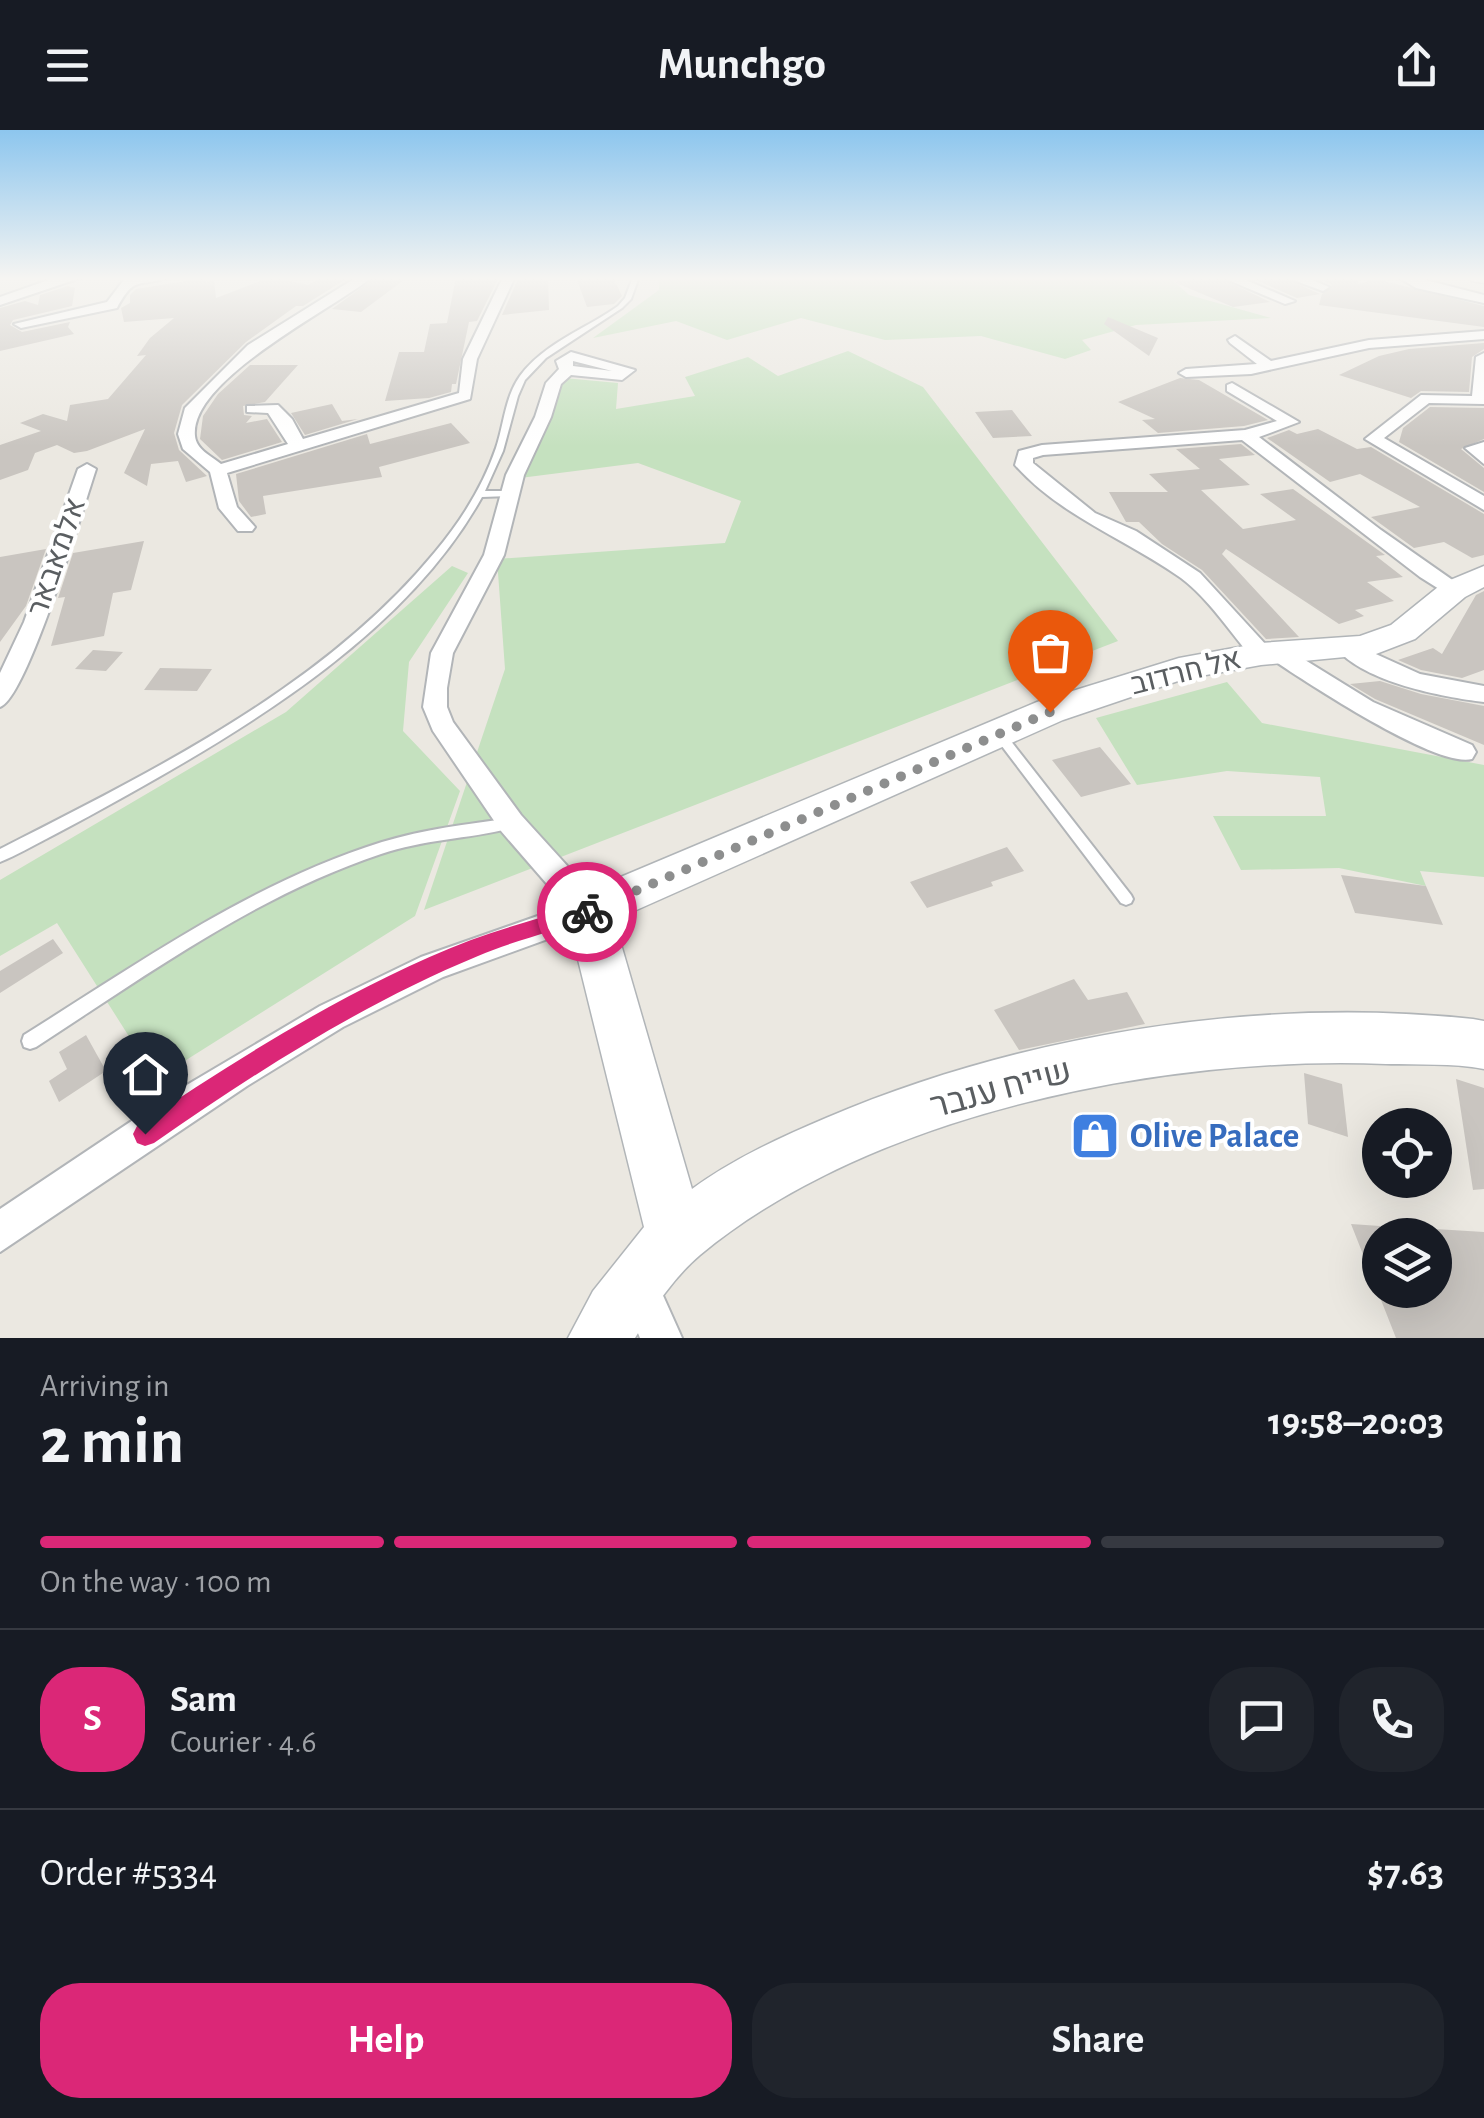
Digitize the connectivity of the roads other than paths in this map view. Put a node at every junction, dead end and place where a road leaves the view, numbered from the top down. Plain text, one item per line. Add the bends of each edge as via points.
1 (277, 333) edge
2 (482, 333) edge
3 (579, 333) edge
4 (1484, 336) edge
5 (1236, 340) dead end
6 (1483, 356) edge
7 (1269, 367) junction
8 (567, 370) dead end
9 (1186, 373) dead end
10 (1232, 388) dead end
11 (253, 409) dead end
12 (1246, 436) junction
13 (298, 446) junction
14 (1484, 447) edge
15 (1484, 459) edge
16 (87, 469) dead end
17 (218, 470) junction
18 (480, 494) junction
19 (510, 494) junction
20 (1484, 504) edge
21 (245, 527) dead end
22 (1469, 583) edge
23 (1347, 648) junction
24 (1268, 653) junction
25 (1484, 694) edge
26 (0, 699) edge
27 (998, 732) junction
28 (1463, 752) dead end
29 (512, 823) junction
30 (0, 856) edge
31 (1126, 899) dead end
32 (589, 911) junction
33 (30, 1042) dead end
34 (1484, 1044) edge
35 (0, 1232) edge
36 (676, 1237) junction
37 (649, 1311) edge
38 (600, 1338) edge

1 - 17 street via 193,408 186,434 190,449
2 - 13 street via 466,371 470,387 464,396
3 - 18 lane via 522,379
4 - 7 street via 1369,344
5 - 7 street
6 - 20 street via 1480,401 1426,398 1373,439
7 - 9 street
8 - 19 street via 554,384
10 - 12 street via 1291,422
11 - 13 street via 272,408
12 - 22 street via 1397,554
12 - 24 street via 1042,450 1025,455 1024,464 1088,517 1129,534 1194,576
13 - 17 street
14 - 15 street via 1474,448
16 - 26 street, אלמאבאר via 36,622
17 - 21 street via 228,508
18 - 19 lane
18 - 30 lane via 412,586 263,706 134,787
19 - 29 street via 494,555 442,653 435,706
22 - 23 street, אל חרדוב via 1403,632
23 - 24 street, אל חרדוב
23 - 25 street via 1434,686
24 - 27 street, אל חרדוב via 1179,669
24 - 28 street via 1364,708
27 - 31 lane
27 - 32 street, אל חרדוב
29 - 32 street
29 - 33 lane via 424,836 306,875 254,900
32 - 35 street via 476,948 382,989 232,1076
32 - 36 street
34 - 36 street, שייח ענבר via 1230,1042 1013,1083 911,1112 804,1155
36 - 37 street, שייח ענבר
37 - 38 street, שייח ענבר

